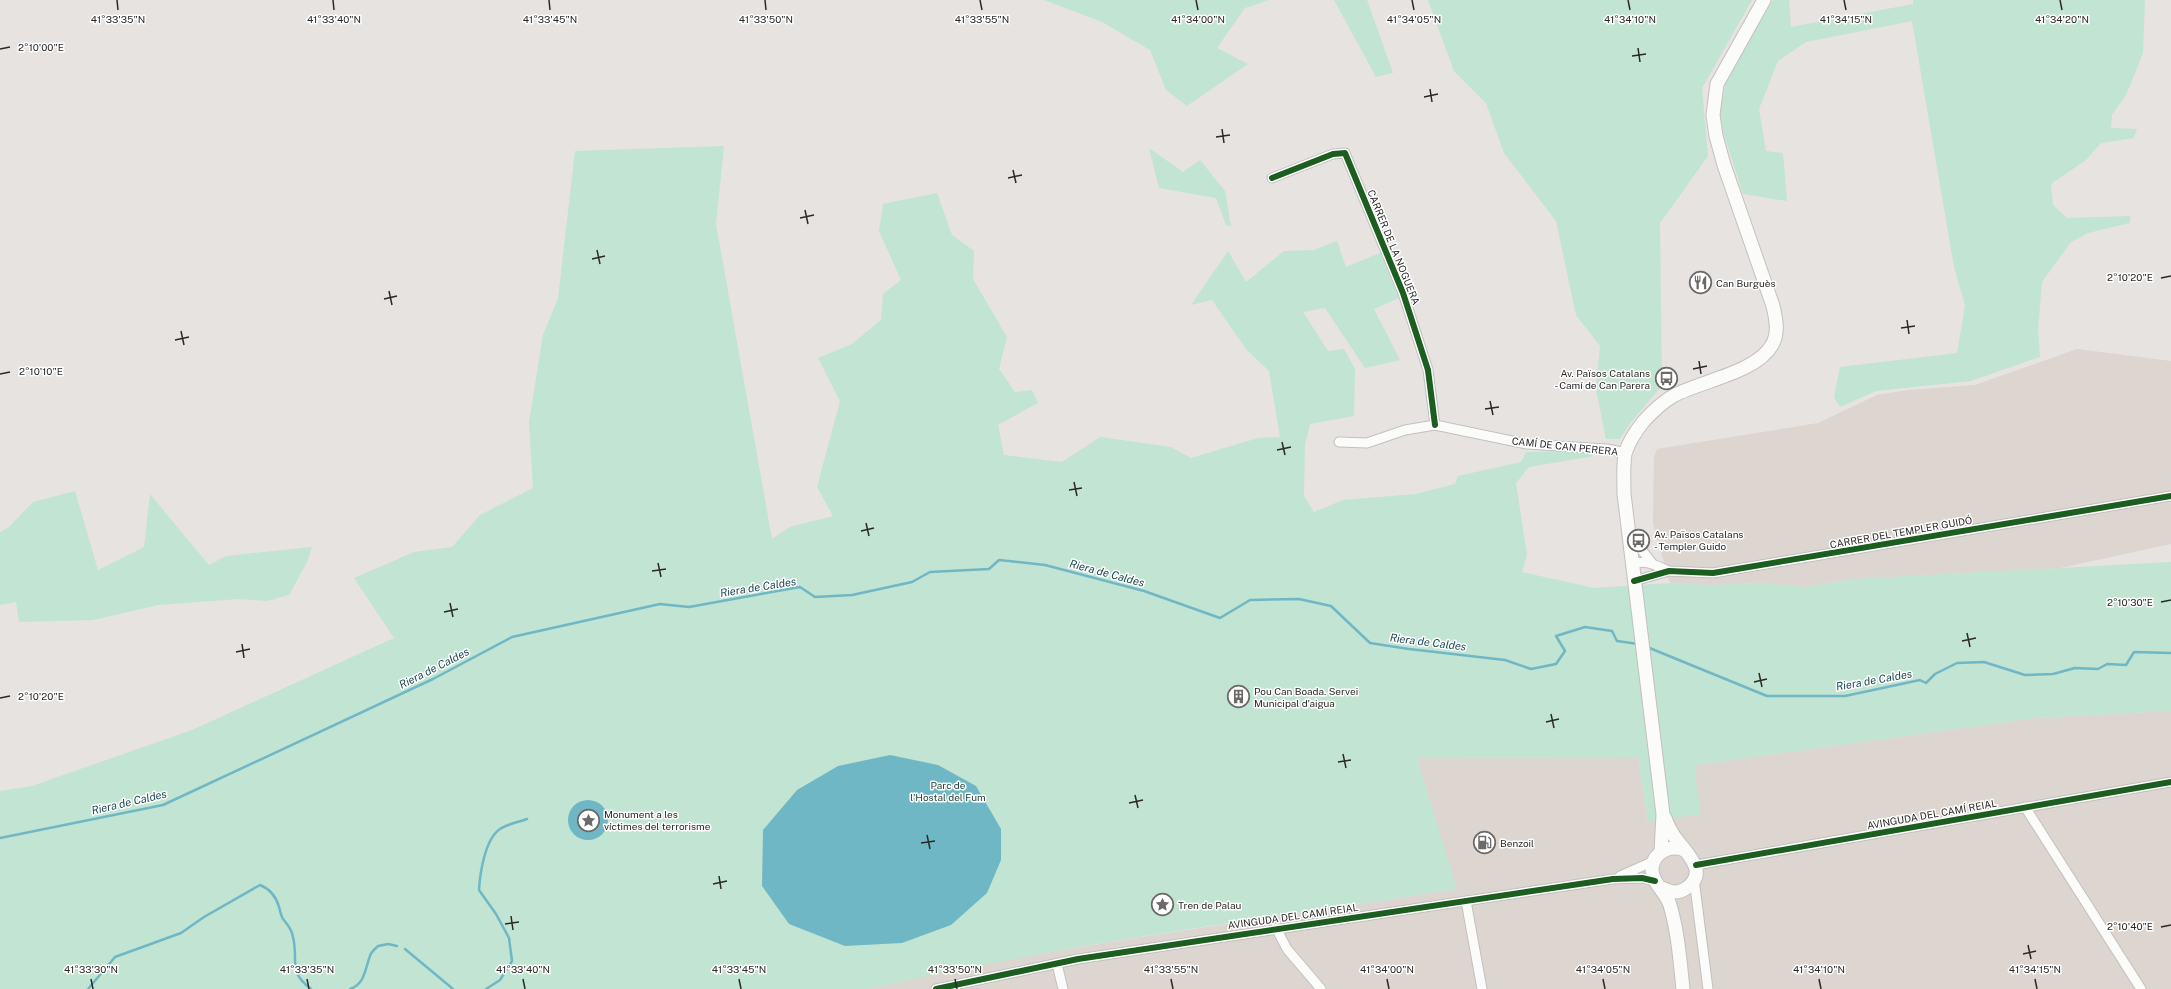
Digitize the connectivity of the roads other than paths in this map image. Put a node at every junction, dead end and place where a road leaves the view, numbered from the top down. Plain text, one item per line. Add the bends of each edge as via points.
1 (1764, 0) edge
2 (1272, 178) dead end
3 (1435, 425) junction
4 (1339, 442) dead end
5 (1626, 453) junction
6 (2171, 496) edge
7 (1629, 534) junction
8 (1652, 563) junction
9 (1632, 565) junction
10 (1669, 571) junction
11 (1634, 581) junction
12 (2171, 782) edge
13 (2025, 808) junction
14 (1663, 814) junction
15 (1684, 850) junction
16 (1658, 856) junction
17 (1696, 865) junction
18 (1613, 879) junction
19 (1690, 883) junction
20 (1658, 884) junction
21 (1466, 901) junction
22 (1676, 927) junction
23 (1276, 928) junction
24 (1057, 964) junction
25 (936, 989) edge
26 (1063, 989) edge
27 (1321, 989) edge
28 (1482, 989) edge
29 (1684, 989) edge
30 (1708, 989) edge
31 (2141, 989) edge

1 - 5 main road via 1717,84 1713,115 1724,165 1773,306 1776,335 1767,352 1756,361 1673,396 1659,406 1638,428
2 - 3 street, CARRER DE LA NOGUERA via 1333,154 1345,153 1405,300 1428,370
3 - 4 street, CAMÍ DE CAN PERERA via 1405,430 1368,443
3 - 5 street, CAMÍ DE CAN PERERA via 1527,444 1607,449
5 - 7 main road via 1623,472
6 - 10 street, CARRER DEL TEMPLER GUIDÓ via 1713,573
7 - 8 street, CARRER DEL TEMPLER GUIDÓ
7 - 9 main road
8 - 9 street via 1638,562
8 - 10 street, CARRER DEL TEMPLER GUIDÓ
9 - 11 main road
10 - 11 street, CARRER DEL TEMPLER GUIDÓ
11 - 14 main road
12 - 13 street, AVINGUDA DEL CAMÍ REIAL
13 - 17 street, AVINGUDA DEL CAMÍ REIAL
13 - 31 street
14 - 15 main road via 1671,832
14 - 16 main road
15 - 16 main road via 1670,848
15 - 17 main road via 1693,858
16 - 18 street, AVINGUDA DEL CAMÍ REIAL via 1647,866
16 - 20 main road via 1652,869
17 - 19 main road
18 - 20 street, AVINGUDA DEL CAMÍ REIAL via 1642,878
18 - 21 street, AVINGUDA DEL CAMÍ REIAL
19 - 20 main road via 1675,892
19 - 22 main road via 1680,903
19 - 30 street
20 - 22 main road via 1670,903
21 - 23 street, AVINGUDA DEL CAMÍ REIAL
21 - 28 street
22 - 29 main road
23 - 24 street, AVINGUDA DEL CAMÍ REIAL
23 - 27 street via 1287,949
24 - 25 street, AVINGUDA DEL CAMÍ REIAL
24 - 26 street

